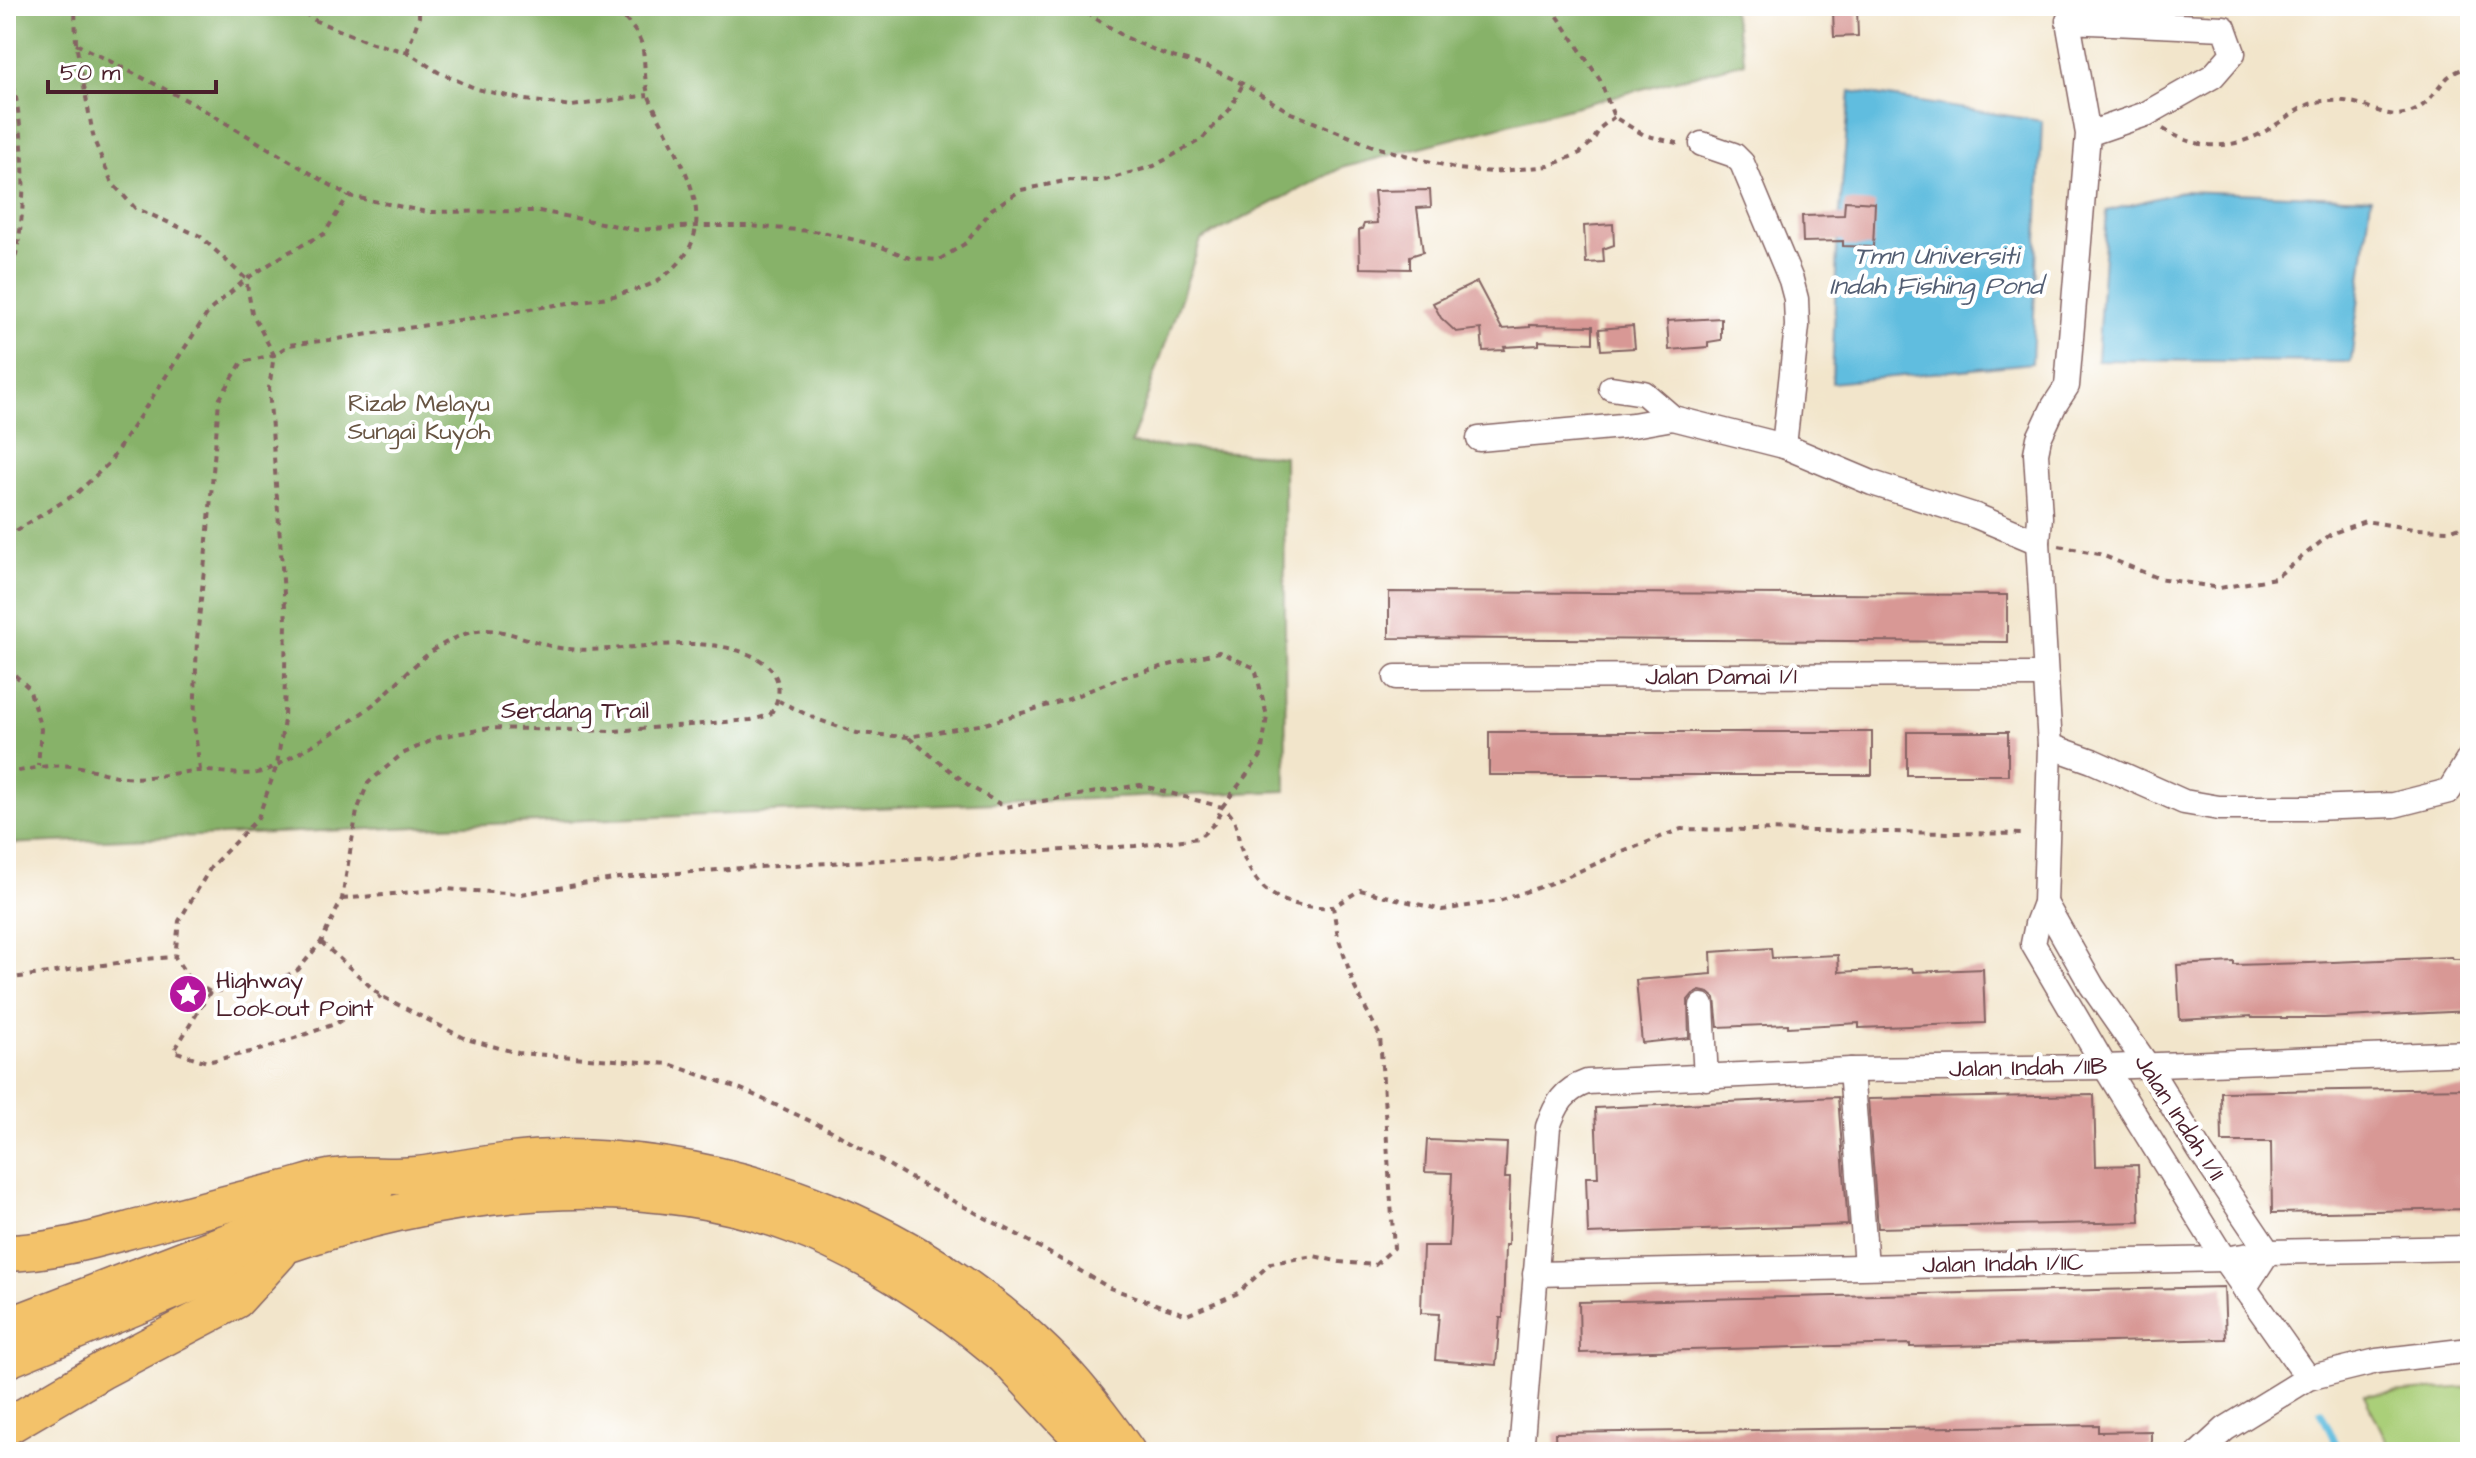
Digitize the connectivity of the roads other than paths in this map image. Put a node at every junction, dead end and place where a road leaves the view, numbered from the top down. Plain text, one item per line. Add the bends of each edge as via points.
1 (2088, 134) junction
2 (1702, 144) road end
3 (1611, 388) dead end
4 (1673, 418) junction
5 (1479, 439) dead end
6 (1784, 446) junction
7 (2038, 542) junction
8 (2045, 675) junction
9 (1396, 677) dead end
10 (2050, 746) junction
11 (2470, 757) edge
12 (2045, 903) junction
13 (1702, 1006) dead end
14 (2470, 1053) edge
15 (2147, 1065) junction
16 (2105, 1067) junction
17 (1851, 1070) junction
18 (1706, 1078) junction
19 (414, 1175) junction
20 (285, 1245) junction
21 (2470, 1248) edge
22 (2268, 1252) junction
23 (6, 1253) edge
24 (2224, 1259) junction
25 (1866, 1266) junction
26 (1535, 1274) junction
27 (2244, 1289) junction
28 (6, 1327) edge
29 (2470, 1350) edge
30 (6, 1360) edge
31 (2308, 1378) junction
32 (6, 1427) edge
33 (1517, 1451) edge
34 (1091, 1452) edge
35 (1127, 1452) edge
36 (2200, 1452) edge

1 - 1 street, Jalan Indah 1/11 via 2068,21 2224,28 2233,53 2213,76 2146,114
1 - 7 street, Jalan Indah 1/11 via 2067,386 2036,453
2 - 6 street via 1742,163 1794,290 1797,326
3 - 4 street via 1644,393
4 - 5 street
4 - 6 street
6 - 7 street
7 - 8 street, Jalan Indah 1/11
8 - 9 street, Jalan Damai 1/1
8 - 10 street, Jalan Indah 1/11
10 - 11 street via 2184,802 2219,808 2394,805 2449,791
10 - 12 street, Jalan Indah 1/11
12 - 15 street, Jalan Indah 1/11 via 2092,986
12 - 16 street, Jalan Indah 1/11 via 2033,944
13 - 18 street
14 - 15 street, Jalan Indah /11B
15 - 16 street, Jalan Indah /11B
15 - 22 street, Jalan Indah 1/11
16 - 17 street, Jalan Indah /11B
16 - 24 street, Jalan Indah 1/11
17 - 18 street, Jalan Indah /11B
17 - 25 street
18 - 26 street, Jalan Indah /11B via 1587,1082 1562,1097 1548,1127
19 - 23 highway via 336,1177 86,1242
19 - 28 highway
19 - 35 highway via 556,1158 635,1161 758,1184 816,1205 948,1274 1009,1320 1063,1370
20 - 30 highway
20 - 32 highway via 236,1300
20 - 34 highway via 435,1206 516,1194 614,1190 734,1207 856,1254 923,1295 998,1350
21 - 22 street, Jalan Indah 1/11C
22 - 24 street, Jalan Indah 1/11C
22 - 27 street
24 - 25 street, Jalan Indah 1/11C
24 - 27 street, Jalan Indah 1/11
25 - 26 street, Jalan Indah 1/11C
26 - 33 street
27 - 31 street, Jalan Indah 1/11
29 - 31 street via 2377,1361
31 - 36 street via 2225,1429

